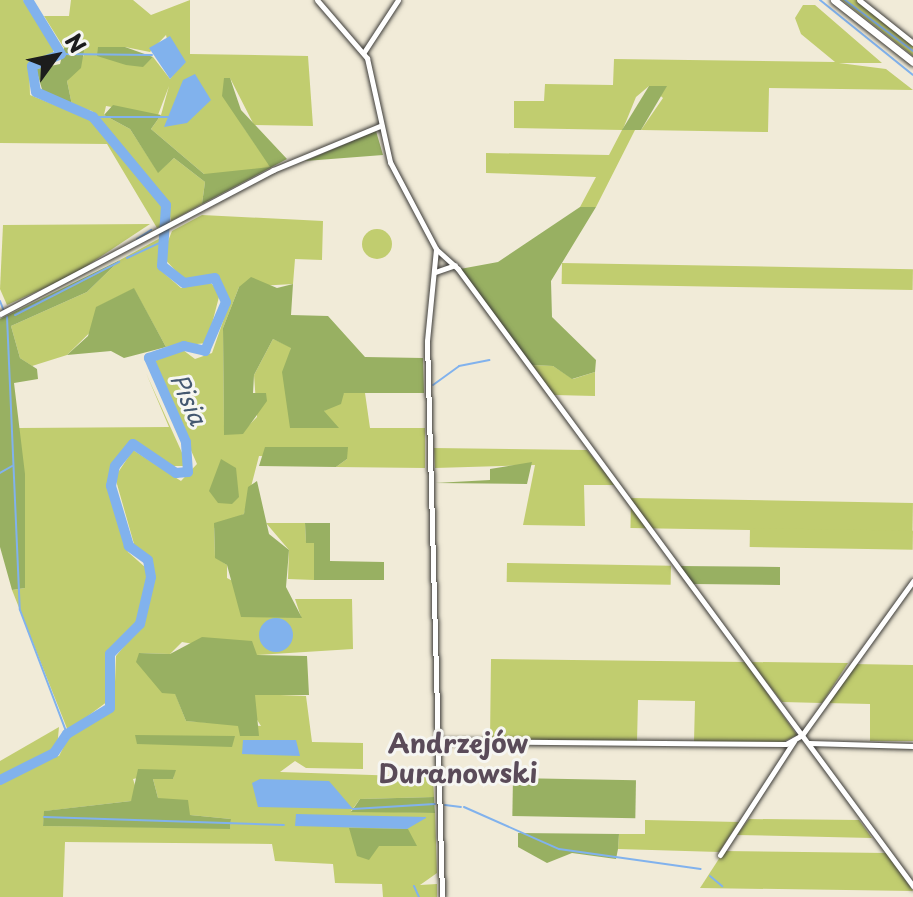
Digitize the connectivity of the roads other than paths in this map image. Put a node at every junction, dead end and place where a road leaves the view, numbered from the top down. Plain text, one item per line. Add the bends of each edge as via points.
1 (317, 0) edge
2 (398, 0) edge
3 (834, 0) edge
4 (859, 0) edge
5 (913, 43) edge
6 (364, 52) junction
7 (913, 62) edge
8 (380, 126) junction
9 (436, 249) junction
10 (455, 265) junction
11 (435, 272) junction
12 (0, 314) edge
13 (913, 581) edge
14 (802, 735) junction
15 (438, 741) junction
16 (794, 741) junction
17 (809, 743) junction
18 (913, 746) edge
19 (720, 855) dead end
20 (913, 886) edge
21 (442, 897) edge

1 - 6 street
2 - 6 street
3 - 7 main road
4 - 5 street
6 - 8 street
8 - 9 street via 393,171
8 - 12 street via 284,165
9 - 10 street
9 - 11 street
10 - 11 street
10 - 14 street
11 - 15 street via 427,341
13 - 14 street
14 - 16 street
14 - 17 street
15 - 16 street
15 - 21 street
16 - 19 street
17 - 18 street
17 - 20 street

